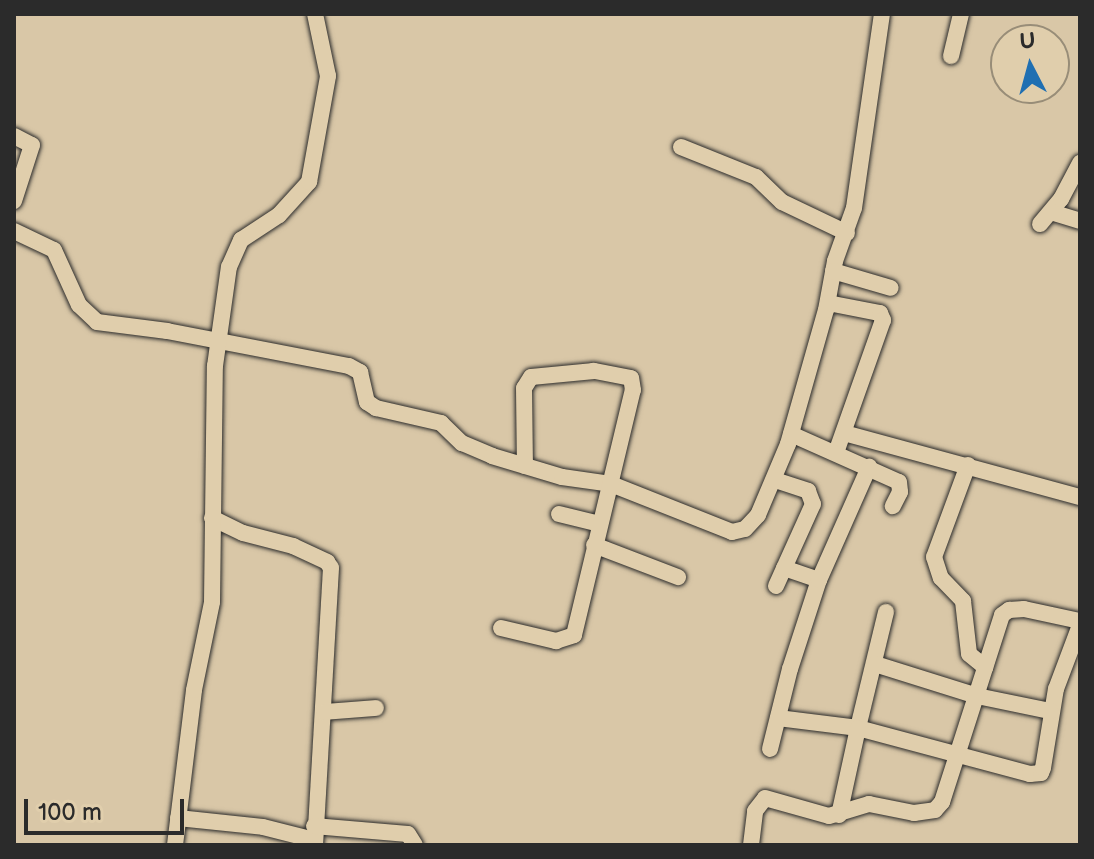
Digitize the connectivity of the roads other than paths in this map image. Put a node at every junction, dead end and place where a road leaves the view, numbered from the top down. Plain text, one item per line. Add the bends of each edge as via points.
1 (315, 14) edge
2 (882, 14) edge
3 (961, 14) edge
4 (951, 56) dead end
5 (14, 136) edge
6 (681, 147) dead end
7 (1080, 163) edge
8 (14, 201) edge
9 (1080, 221) edge
10 (14, 231) edge
11 (847, 233) junction
12 (833, 271) junction
13 (891, 288) dead end
14 (828, 303) junction
15 (219, 341) junction
16 (844, 433) junction
17 (791, 434) junction
18 (836, 453) junction
19 (968, 465) junction
20 (525, 466) junction
21 (869, 467) junction
22 (775, 480) junction
23 (611, 484) junction
24 (1080, 497) edge
25 (893, 506) dead end
26 (559, 514) dead end
27 (212, 518) junction
28 (600, 524) junction
29 (594, 545) junction
30 (784, 568) junction
31 (678, 577) dead end
32 (819, 580) junction
33 (776, 586) dead end
34 (886, 612) dead end
35 (1080, 623) edge
36 (501, 628) dead end
37 (875, 664) junction
38 (985, 667) junction
39 (977, 696) junction
40 (376, 708) dead end
41 (1050, 711) junction
42 (324, 712) junction
43 (778, 718) junction
44 (858, 728) junction
45 (770, 749) dead end
46 (955, 753) junction
47 (839, 815) junction
48 (178, 818) junction
49 (314, 837) edge
50 (175, 845) edge
51 (415, 845) edge
52 (751, 845) edge

1 - 15 street via 328,76 309,182 279,215 241,240 235,250
2 - 11 street
3 - 4 street
5 - 8 street via 32,145
6 - 11 street via 756,177 782,202
7 - 9 street via 1046,218
10 - 15 street via 54,250 79,305 97,322
11 - 12 street
12 - 13 street
12 - 14 street
14 - 16 street via 880,313 883,320
14 - 17 street
15 - 20 street via 349,366 360,372 367,402 376,408 441,423 462,443
15 - 27 street
16 - 18 street
16 - 19 street
17 - 18 street
17 - 22 street
18 - 21 street
19 - 24 street
19 - 38 street via 934,557 941,578 963,601 969,654
20 - 23 street
20 - 23 street via 524,388 531,377 594,371 626,374 633,390
21 - 25 street via 901,485
21 - 32 street
22 - 23 street via 758,515 745,529 732,532
22 - 30 street via 813,497
23 - 28 street
26 - 28 street
27 - 42 street via 330,564
27 - 48 street via 212,602 194,690
28 - 29 street
29 - 31 street
29 - 36 street via 571,638 556,641
30 - 32 street
30 - 33 street
32 - 43 street
34 - 37 street
35 - 38 street via 1009,610 994,633
35 - 41 street
37 - 39 street
37 - 44 street
38 - 39 street
39 - 41 street
39 - 46 street
40 - 42 street
41 - 46 street via 1041,773
42 - 49 street
43 - 44 street
43 - 45 street
44 - 46 street
44 - 47 street
46 - 47 street via 935,810 914,813 869,804
47 - 52 street via 765,798 755,811
48 - 49 street
48 - 50 street
49 - 51 street via 408,834

